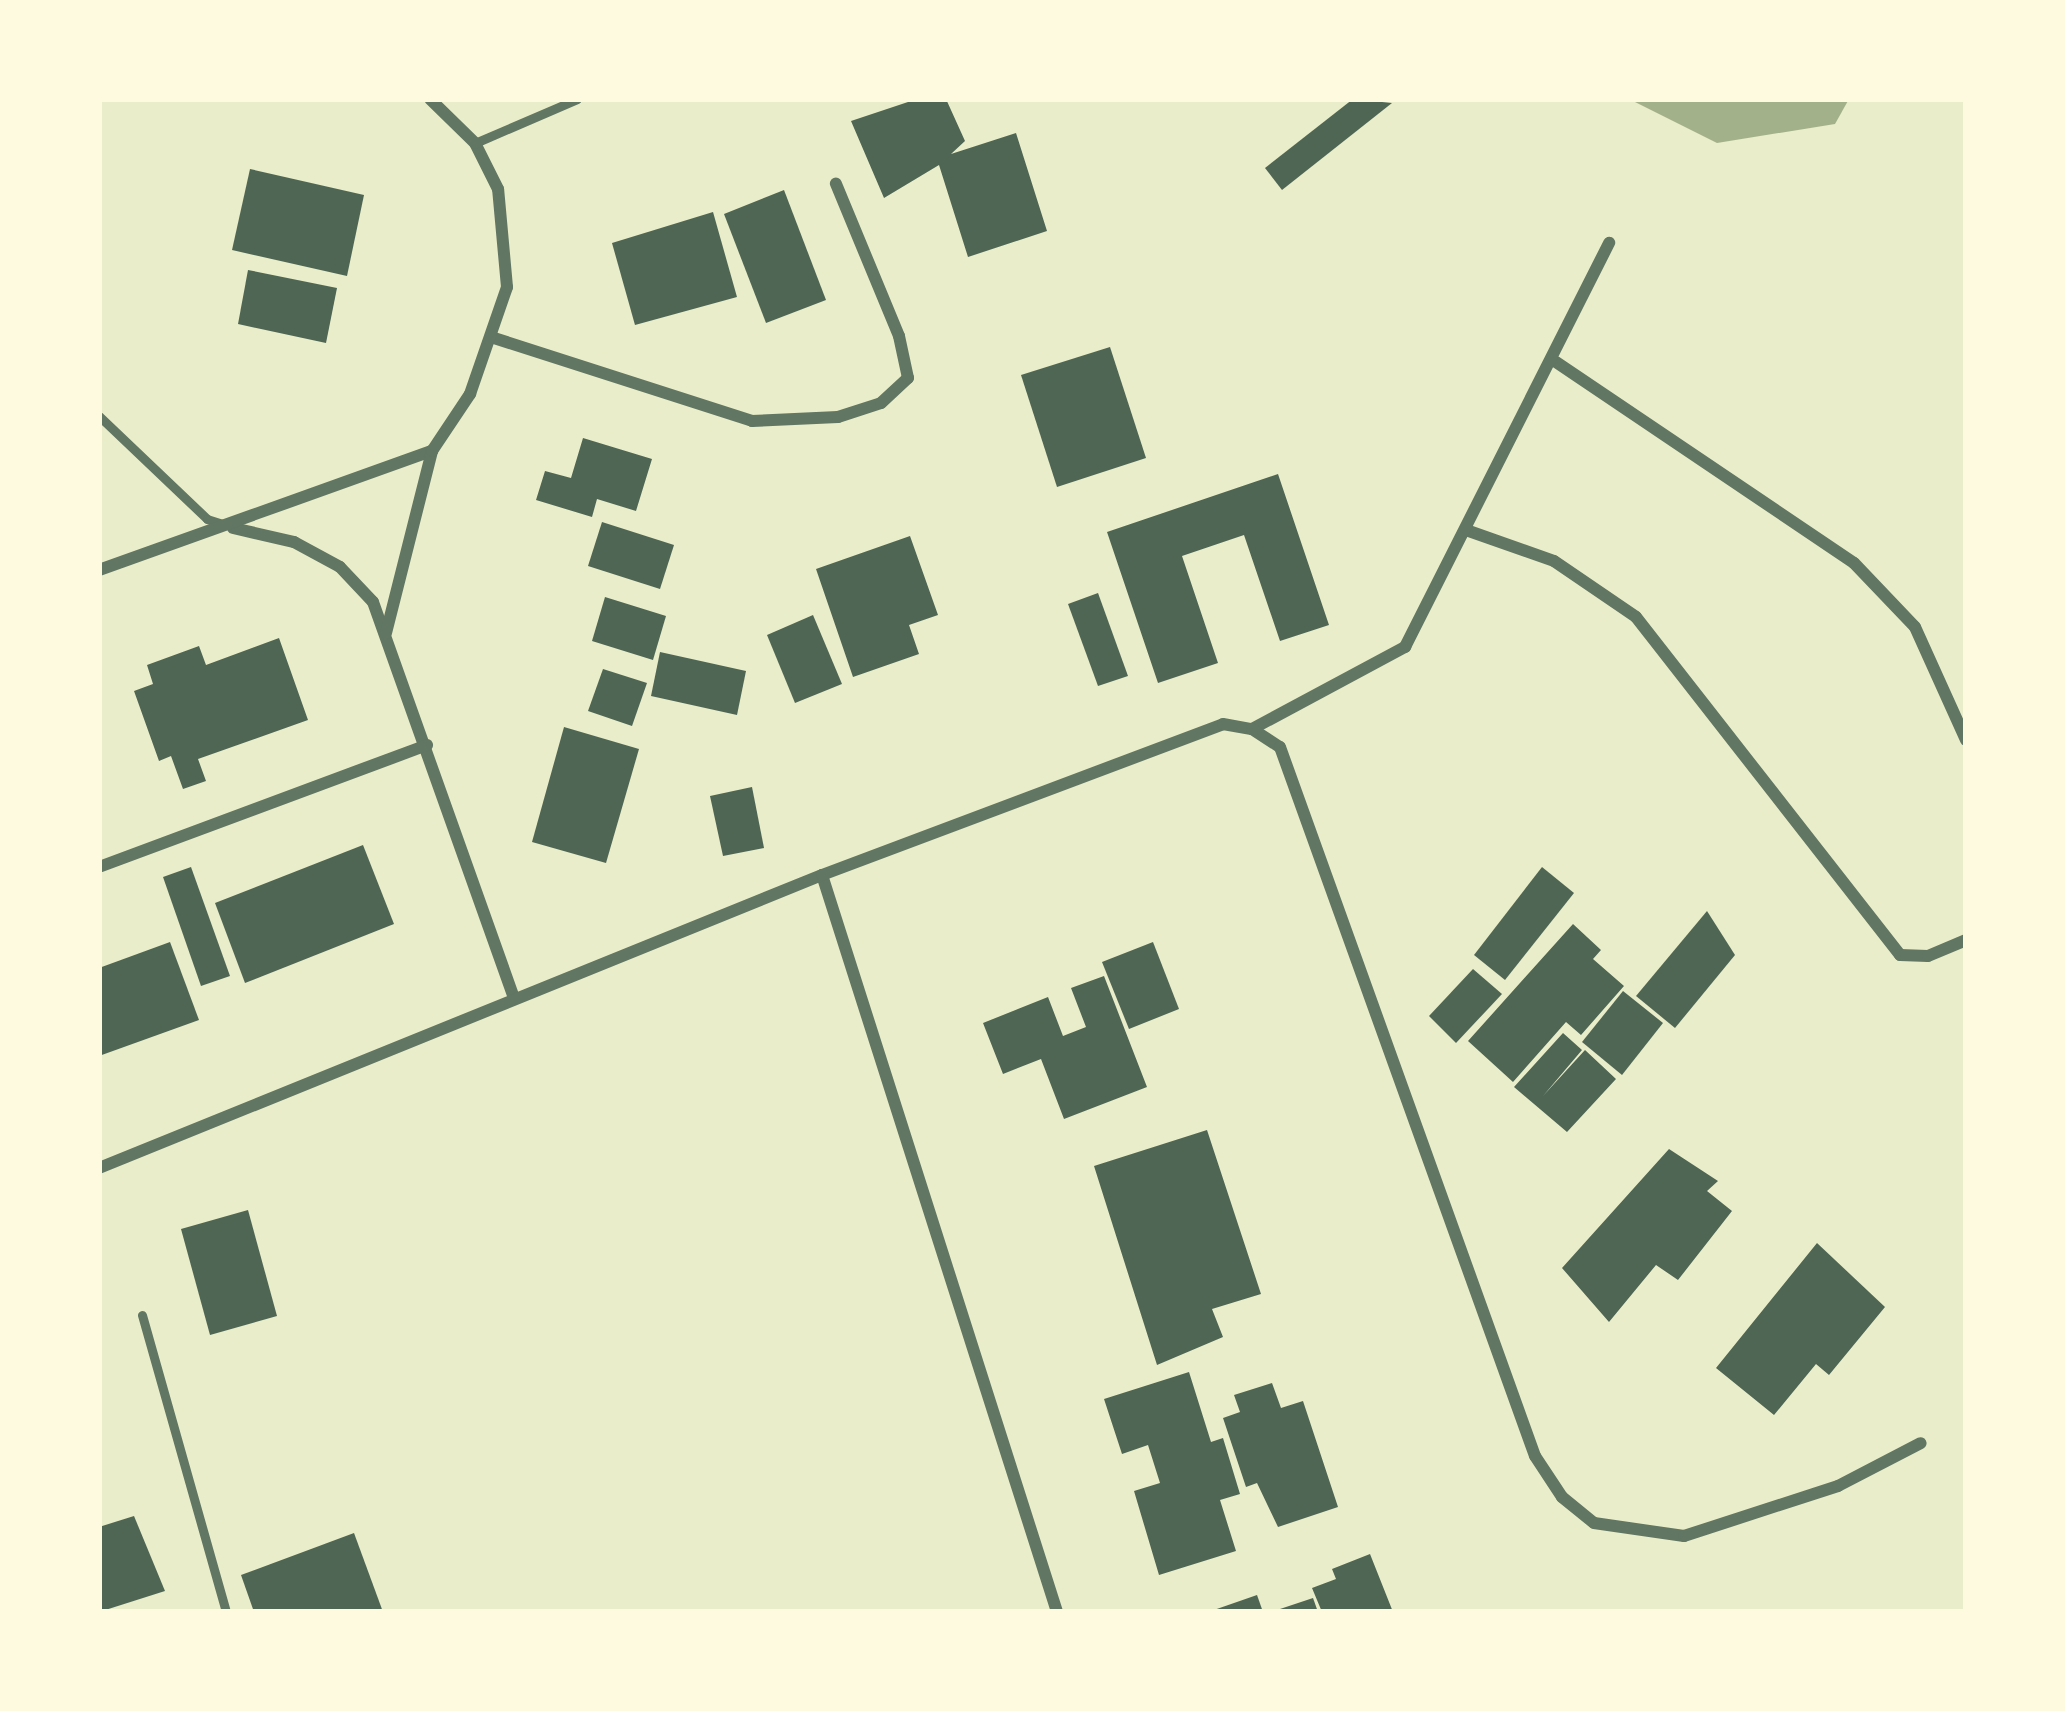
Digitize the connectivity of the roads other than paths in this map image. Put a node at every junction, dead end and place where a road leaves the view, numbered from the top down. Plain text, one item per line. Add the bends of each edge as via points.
1 (430, 99) edge
2 (577, 99) edge
3 (475, 143) junction
4 (836, 184) dead end
5 (1610, 243) dead end
6 (494, 338) junction
7 (1556, 362) junction
8 (99, 416) edge
9 (432, 451) junction
10 (233, 529) junction
11 (1466, 530) junction
12 (99, 570) edge
13 (386, 634) junction
14 (1252, 729) junction
15 (1966, 740) edge
16 (427, 746) junction
17 (99, 867) edge
18 (822, 875) junction
19 (1966, 940) edge
20 (514, 998) junction
21 (99, 1168) edge
22 (142, 1315) dead end
23 (1921, 1443) dead end
24 (226, 1612) edge
25 (1058, 1612) edge

1 - 3 street
2 - 3 lane
3 - 6 street via 498,189 505,239 507,287
4 - 6 street via 899,336 908,378 881,403 838,417 752,421
5 - 7 street
6 - 9 street
7 - 11 street
7 - 15 street via 1854,563 1915,627
8 - 10 lane via 207,519
9 - 10 street
9 - 13 street
10 - 12 street
10 - 13 street via 294,542 340,568 373,602
11 - 14 street via 1405,647
11 - 19 street via 1554,561 1636,617 1900,956 1928,956
13 - 16 street
14 - 18 street via 1223,724
14 - 23 street via 1280,747 1535,1456 1562,1497 1594,1523 1684,1536 1838,1486
16 - 17 street
16 - 20 street
18 - 20 street
18 - 25 street
20 - 21 street
22 - 24 lane

